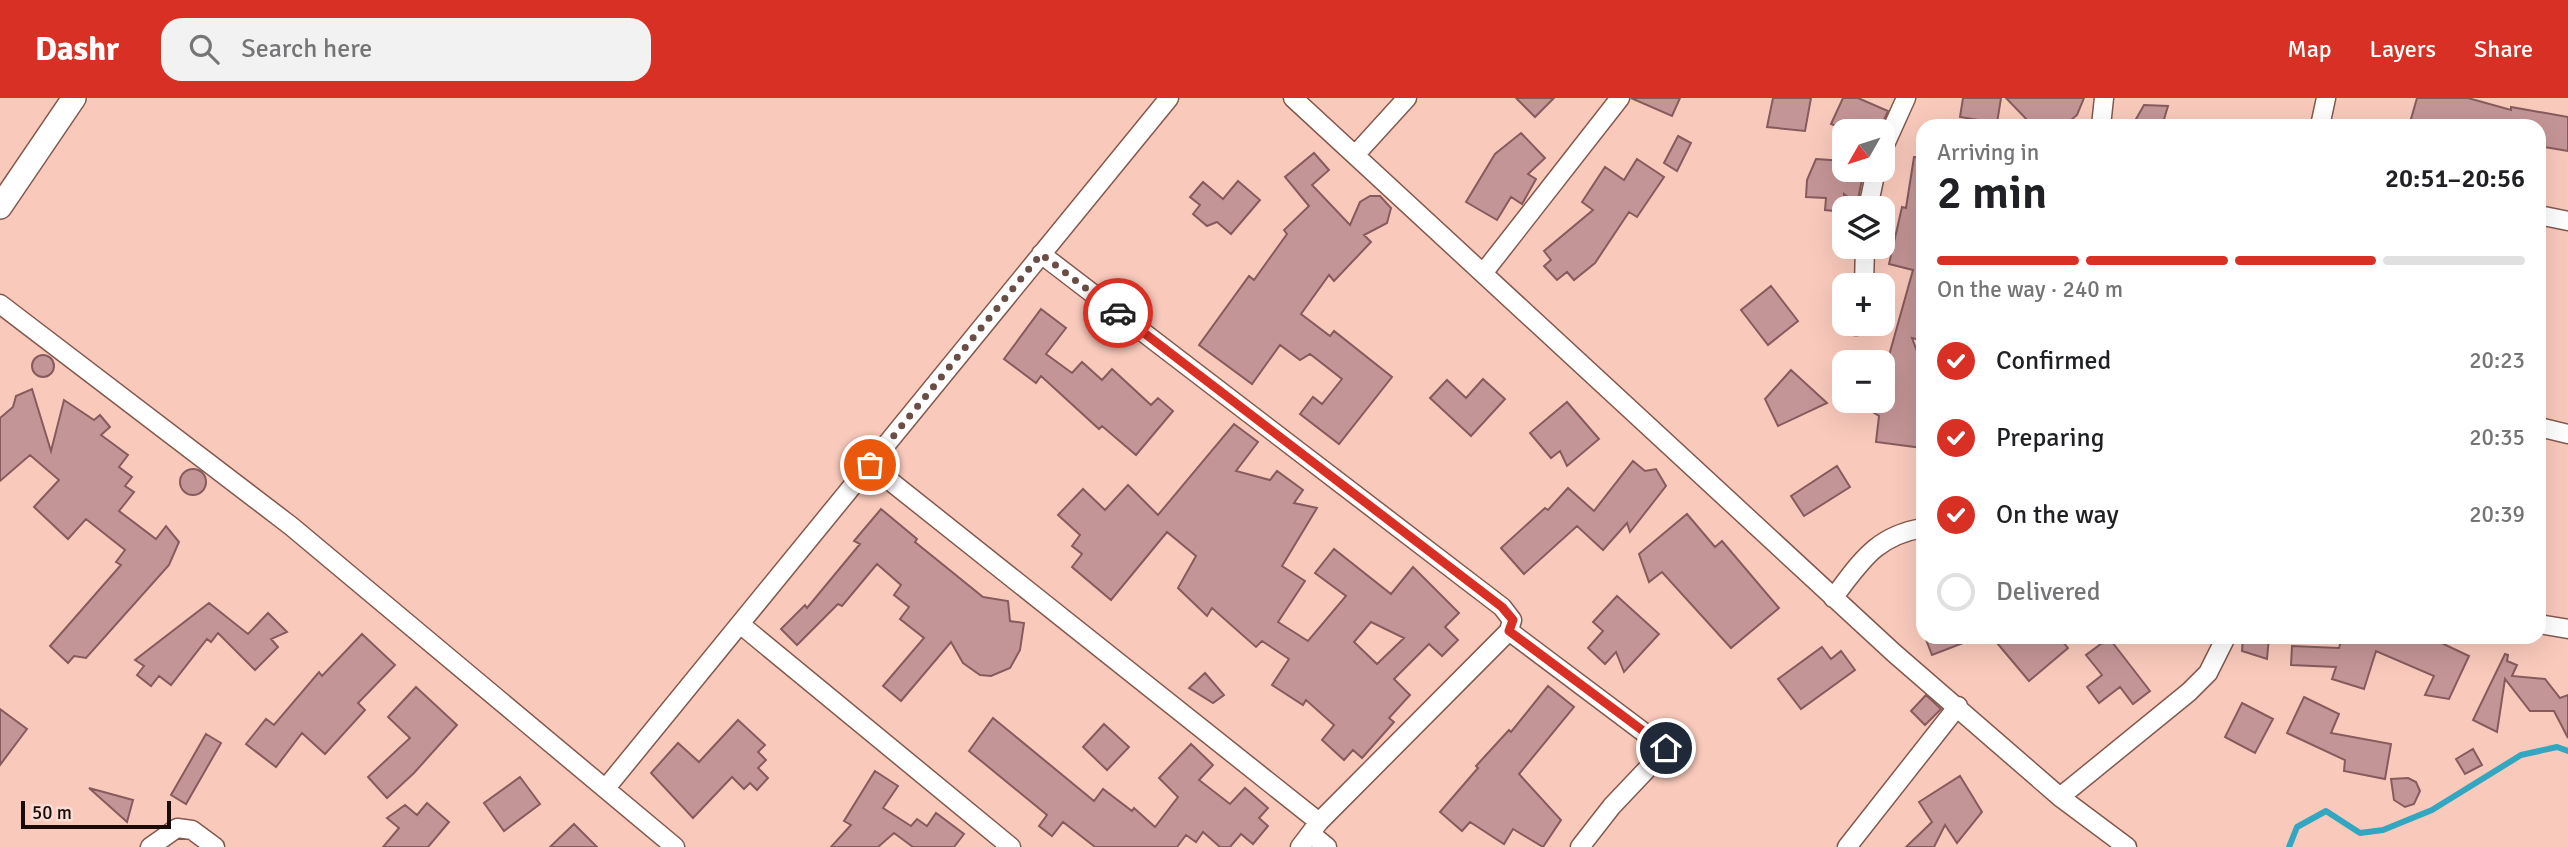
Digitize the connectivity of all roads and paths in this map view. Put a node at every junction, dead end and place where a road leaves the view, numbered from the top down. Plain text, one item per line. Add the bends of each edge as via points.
1 (75, 98) edge
2 (1169, 98) edge
3 (1293, 98) edge
4 (1407, 98) edge
5 (1620, 98) edge
6 (1906, 98) edge
7 (2091, 98) edge
8 (2326, 98) edge
9 (2102, 113) edge
10 (2322, 119) edge
11 (1895, 122) edge
12 (1356, 154) junction
13 (0, 207) edge
14 (2546, 216) edge
15 (2568, 221) edge
16 (1041, 254) junction
17 (1484, 272) junction
18 (0, 304) edge
19 (2546, 429) edge
20 (2568, 434) edge
21 (870, 465) junction
22 (1916, 529) edge
23 (1833, 598) junction
24 (740, 624) junction
25 (2546, 625) edge
26 (2568, 629) edge
27 (1509, 631) junction
28 (2222, 644) edge
29 (1958, 706) junction
30 (606, 788) junction
31 (2060, 797) junction
32 (1310, 834) edge
33 (150, 847) edge
34 (215, 847) edge
35 (675, 847) edge
36 (1011, 847) edge
37 (1326, 847) edge
38 (1580, 847) edge
39 (1847, 847) edge
40 (2127, 847) edge

1 - 13 street
2 - 16 street
3 - 12 street
4 - 12 street
5 - 17 street
6 - 11 street
7 - 9 street
8 - 10 street
12 - 17 street
14 - 15 street
16 - 21 street
16 - 27 street via 1502,607 1513,620
17 - 23 street
18 - 30 street via 291,526
19 - 20 street
21 - 24 street
21 - 32 street
22 - 23 street via 1876,545
23 - 29 street
24 - 30 street
24 - 36 street
25 - 26 street
27 - 32 street
27 - 38 street via 1666,748
28 - 31 street via 2208,673 2189,692
29 - 31 street
29 - 39 street
30 - 35 street
31 - 40 street
32 - 37 street
33 - 34 street via 177,828 192,831

